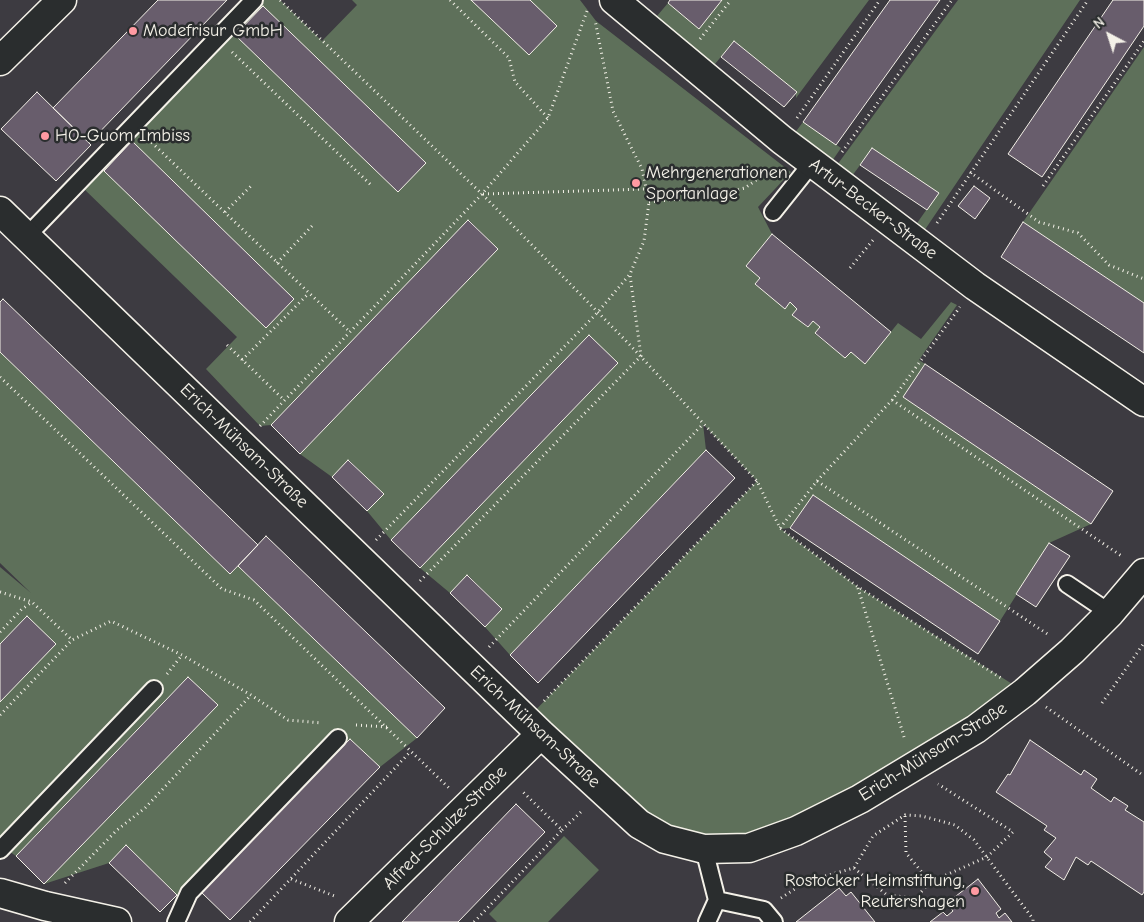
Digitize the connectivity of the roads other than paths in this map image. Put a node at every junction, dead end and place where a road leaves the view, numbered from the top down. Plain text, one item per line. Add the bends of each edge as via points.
1 (62, 0) edge
2 (254, 0) edge
3 (614, 0) edge
4 (0, 62) edge
5 (819, 168) junction
6 (0, 211) edge
7 (773, 212) dead end
8 (27, 236) junction
9 (1144, 402) edge
10 (1136, 567) edge
11 (1067, 584) dead end
12 (1110, 613) junction
13 (154, 689) dead end
14 (533, 727) junction
15 (343, 731) road end
16 (704, 849) junction
17 (0, 850) edge
18 (0, 893) edge
19 (717, 900) junction
20 (769, 916) edge
21 (353, 918) edge
22 (117, 922) edge
23 (176, 922) edge
24 (707, 922) edge

1 - 4 street
2 - 8 lane
3 - 5 street, Artur-Becker-Straße
5 - 7 lane
5 - 9 street, Artur-Becker-Straße via 975,286
6 - 8 street, Erich-Mühsam-Straße
8 - 14 street, Erich-Mühsam-Straße
10 - 12 street, Erich-Mühsam-Straße
11 - 12 lane
12 - 16 street, Erich-Mühsam-Straße via 1025,692 976,729 914,768 796,831 749,848
13 - 17 lane
14 - 16 street, Erich-Mühsam-Straße via 639,824 665,839
14 - 21 street, Alfred-Schulze-Straße via 502,772
15 - 23 lane via 189,893
16 - 19 lane
18 - 22 street
19 - 20 lane
19 - 24 lane

